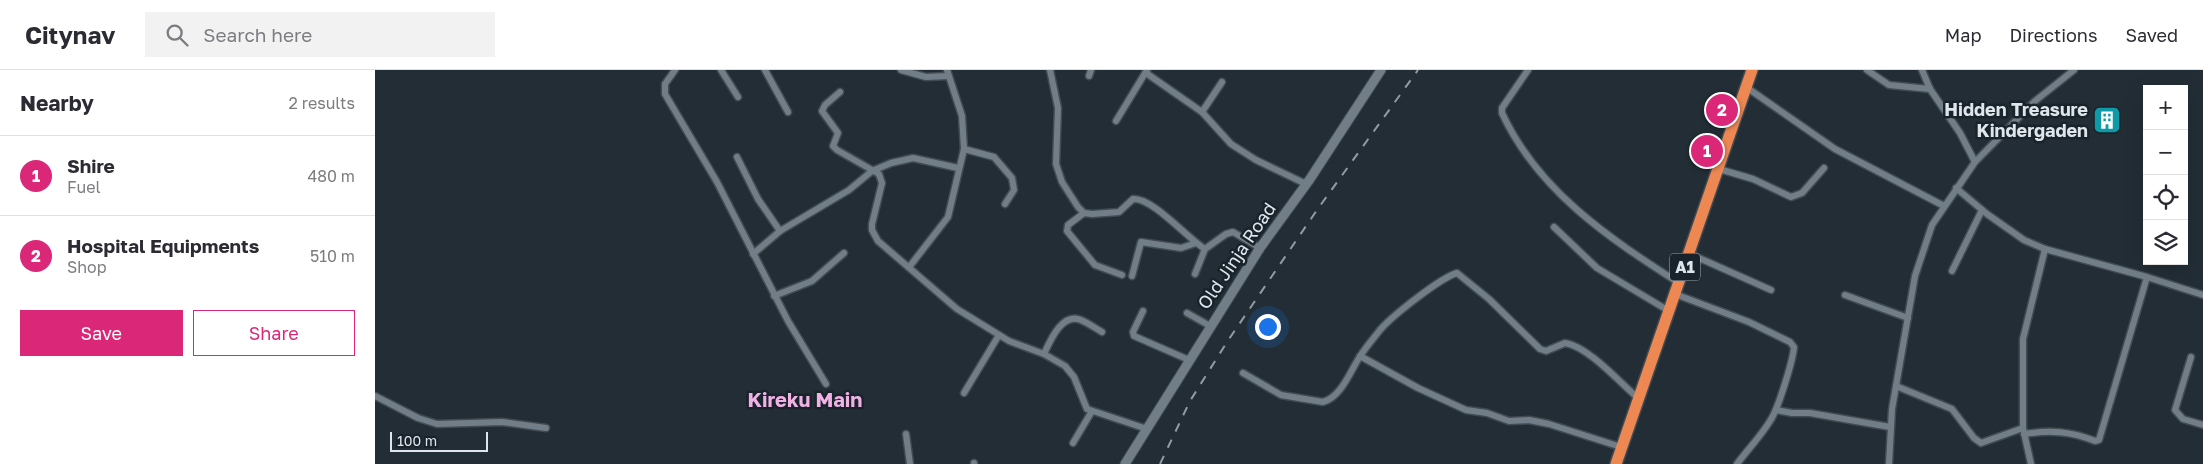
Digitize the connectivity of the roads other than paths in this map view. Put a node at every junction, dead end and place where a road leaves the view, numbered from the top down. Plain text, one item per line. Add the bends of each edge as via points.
1 (675, 70) edge
2 (721, 70) edge
3 (765, 70) edge
4 (901, 70) edge
5 (1050, 70) edge
6 (1381, 70) edge
7 (1529, 70) edge
8 (1752, 70) edge
9 (1867, 70) edge
10 (1922, 70) edge
11 (2074, 70) edge
12 (1147, 71) edge
13 (948, 73) edge
14 (1222, 82) dead end
15 (1746, 87) junction
16 (1930, 89) junction
17 (840, 92) dead end
18 (738, 97) dead end
19 (788, 112) dead end
20 (1202, 112) junction
21 (1116, 121) dead end
22 (964, 149) junction
23 (737, 157) dead end
24 (1975, 162) junction
25 (958, 168) junction
26 (1825, 168) dead end
27 (1719, 169) junction
28 (871, 171) junction
29 (1306, 184) junction
30 (1957, 188) junction
31 (1005, 204) dead end
32 (1944, 206) junction
33 (1982, 210) junction
34 (1085, 213) junction
35 (1554, 227) dead end
36 (780, 231) junction
37 (1196, 243) junction
38 (1260, 248) junction
39 (1205, 249) junction
40 (2045, 249) junction
41 (844, 253) dead end
42 (753, 254) junction
43 (1690, 254) junction
44 (910, 266) junction
45 (1952, 271) dead end
46 (1195, 274) dead end
47 (1122, 275) dead end
48 (1132, 276) dead end
49 (2147, 277) junction
50 (1677, 288) junction
51 (1771, 290) dead end
52 (1845, 294) dead end
53 (2203, 294) edge
54 (774, 296) junction
55 (1143, 311) dead end
56 (1669, 311) junction
57 (1187, 313) dead end
58 (1908, 318) junction
59 (1210, 326) junction
60 (1102, 332) dead end
61 (999, 335) junction
62 (1045, 354) junction
63 (1360, 356) junction
64 (2191, 357) dead end
65 (1189, 360) junction
66 (1243, 373) dead end
67 (826, 384) dead end
68 (1896, 386) junction
69 (964, 393) dead end
70 (375, 396) edge
71 (1638, 398) junction
72 (1777, 410) junction
73 (1092, 411) junction
74 (2203, 425) edge
75 (1890, 426) junction
76 (546, 428) dead end
77 (1147, 429) junction
78 (2024, 431) junction
79 (906, 434) dead end
80 (1073, 443) dead end
81 (1621, 447) junction
82 (910, 464) edge
83 (1125, 464) edge
84 (1616, 464) edge
85 (1737, 464) edge
86 (1889, 464) edge
87 (2031, 464) edge

1 - 42 street via 665,84 665,94 717,182
2 - 18 street
3 - 19 street
4 - 13 street via 926,78
5 - 34 street via 1058,108 1057,172
6 - 29 main road, Old Jinja Road
7 - 50 street via 1502,108 1520,148 1569,204
8 - 15 highway, A1
9 - 16 street via 1889,84
10 - 16 street
11 - 24 street via 2035,101
12 - 20 street
12 - 21 street
13 - 22 street via 962,116
14 - 20 street
15 - 27 highway, A1
15 - 32 street via 1835,149
16 - 24 street
17 - 28 street via 822,111 837,133 833,146
20 - 29 street via 1231,144
22 - 25 street
22 - 31 street via 994,157 1012,178 1014,190
23 - 36 street via 758,199
24 - 30 street
25 - 28 street via 905,158
25 - 44 street via 948,217
26 - 27 street via 1802,193 1791,197 1753,179
27 - 43 highway, A1
28 - 36 street via 849,190
28 - 44 street via 879,174 883,183 872,224 874,235
29 - 38 main road, Old Jinja Road
30 - 32 street
30 - 33 street
32 - 58 street via 1932,225 1915,276
33 - 40 street via 2024,240
33 - 45 street
34 - 37 street via 1119,212 1133,199 1139,198
34 - 47 street via 1068,225 1067,231 1095,265
35 - 56 street via 1597,268
36 - 42 street
37 - 39 street
37 - 48 street via 1181,248 1141,242
38 - 39 street via 1233,232
38 - 59 main road, Old Jinja Road
39 - 46 street
40 - 49 street
40 - 78 street via 2023,339
41 - 54 street via 812,281
42 - 54 street
43 - 50 highway, A1
43 - 51 street
44 - 61 street via 943,299
49 - 53 street
49 - 78 street via 2099,440 2066,431
50 - 56 highway, A1
50 - 72 street via 1793,345
52 - 58 street
54 - 67 street
55 - 65 street via 1134,336
56 - 71 highway, A1
57 - 59 street
58 - 68 street
59 - 65 main road, Old Jinja Road
60 - 62 street via 1080,319 1071,319 1051,338
61 - 62 street via 1023,348
61 - 69 street
62 - 73 street via 1070,371 1087,409
63 - 66 street via 1345,382 1332,398 1323,402 1281,395
63 - 71 street via 1391,319 1457,273 1540,349 1546,351 1565,343 1581,349
63 - 81 street via 1466,410 1509,421 1549,424
64 - 74 street via 2175,410 2183,419
65 - 77 main road, Old Jinja Road
68 - 75 street
68 - 78 street via 1952,409 1981,443
70 - 76 street via 437,424 502,422
71 - 81 highway, A1
72 - 75 street
72 - 85 street
73 - 77 street
73 - 80 street
75 - 86 street
77 - 83 main road, Old Jinja Road
78 - 87 street
79 - 82 street
81 - 84 highway, A1

